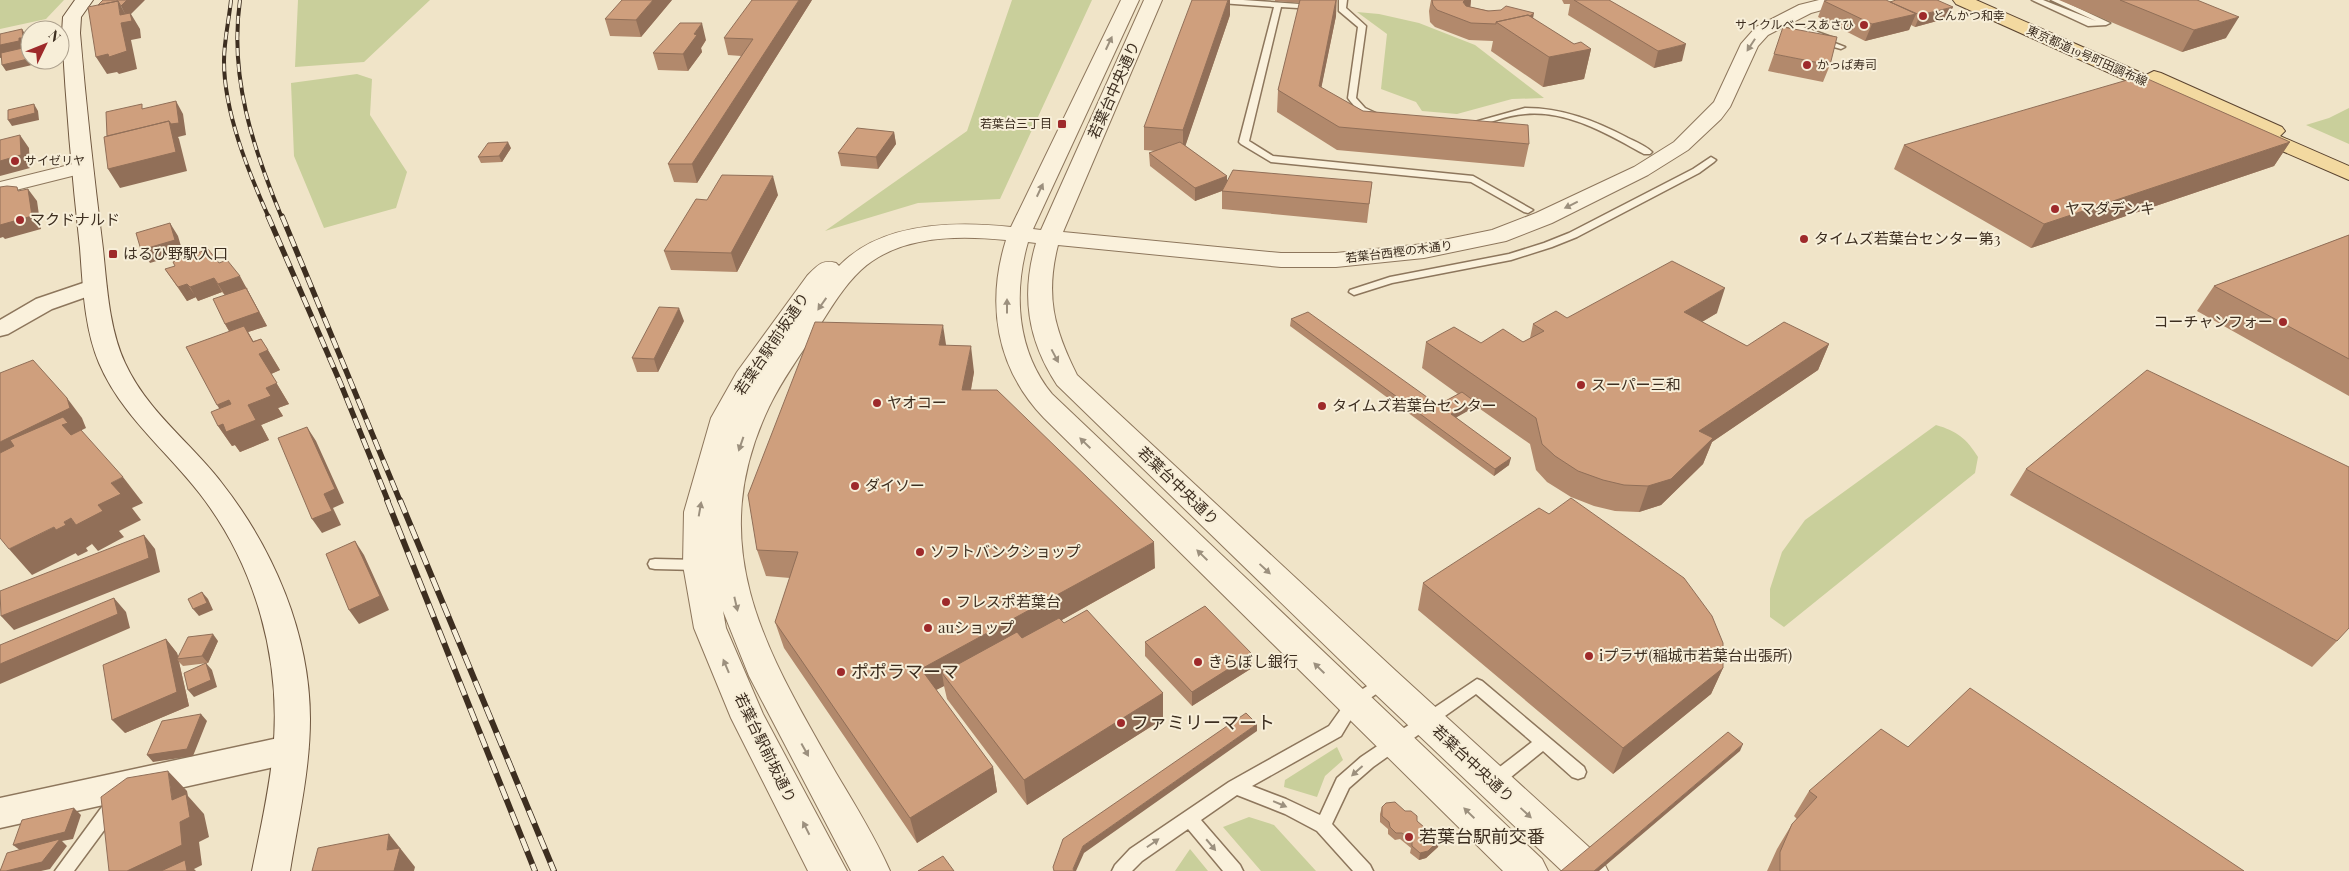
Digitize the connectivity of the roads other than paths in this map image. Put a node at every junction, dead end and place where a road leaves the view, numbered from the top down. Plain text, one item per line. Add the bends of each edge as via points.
1 (84, 0) edge
2 (1130, 0) edge
3 (1153, 0) edge
4 (1207, 0) edge
5 (1802, 0) edge
6 (1838, 0) edge
7 (1962, 0) edge
8 (1981, 0) edge
9 (2036, 0) edge
10 (2055, 0) edge
11 (1278, 5) junction
12 (1339, 6) edge
13 (1324, 8) edge
14 (1775, 23) junction
15 (1844, 45) dead end
16 (1393, 120) edge
17 (1461, 126) edge
18 (1647, 152) junction
19 (1711, 160) dead end
20 (2349, 164) edge
21 (81, 168) junction
22 (2349, 174) edge
23 (0, 188) edge
24 (1528, 210) junction
25 (1022, 229) junction
26 (1051, 231) junction
27 (95, 286) junction
28 (1354, 292) dead end
29 (0, 329) edge
30 (655, 564) dead end
31 (698, 565) junction
32 (1384, 681) junction
33 (1354, 702) junction
34 (1427, 720) junction
35 (1396, 742) junction
36 (1543, 742) junction
37 (292, 750) junction
38 (1578, 772) dead end
39 (1493, 782) junction
40 (127, 787) junction
41 (1235, 787) junction
42 (0, 813) edge
43 (1189, 818) junction
44 (1322, 826) junction
45 (64, 871) edge
46 (271, 871) edge
47 (828, 871) edge
48 (871, 871) edge
49 (1121, 871) edge
50 (1234, 871) edge
51 (1364, 871) edge
52 (1529, 871) edge
53 (1589, 871) edge

1 - 21 street via 72,17 71,33
25 -> 2 street, 若葉台中央通り
3 - 26 street, 若葉台中央通り
4 - 11 lane
5 - 18 street, 若葉台西樫の木通り via 1768,12 1739,33 1697,111
6 - 14 street, 若葉台西樫の木通り via 1805,9
7 - 22 main road, 東京都道19号町田調布線 via 2134,81
8 - 20 main road, 東京都道19号町田調布線
9 - 10 lane via 2091,24 2106,23
11 - 13 lane
11 - 24 lane via 1244,142 1271,159 1473,179
12 - 16 lane via 1362,26 1352,98 1371,115
14 - 15 lane
14 -> 26 street, 若葉台西樫の木通り via 1750,44 1714,116 1681,146 1641,171 1544,218 1498,236 1424,251 1336,260 1281,260
17 - 18 lane via 1516,112 1545,111 1581,120
18 - 24 street, 若葉台西樫の木通り
19 - 28 lane via 1694,172 1548,245 1511,257 1390,280
21 - 23 street
21 - 27 street
24 - 26 street, 若葉台西樫の木通り via 1448,235 1355,248 1284,248
25 - 26 street, 若葉台駅前坂通り
31 -> 25 street, 若葉台駅前坂通り via 699,512 725,418 746,378 815,281 839,256 861,243 910,225 940,220 979,219
33 -> 25 street, 若葉台中央通り via 1035,390 1015,351 1007,320 1011,257
25 -> 48 street, 若葉台駅前坂通り via 940,231 916,235 874,252 855,264 836,283 768,383 750,419 737,458 727,504 727,560 740,620 778,700
26 -> 32 street, 若葉台中央通り via 1041,262 1040,317 1048,343 1066,379
27 - 29 street via 44,304
27 - 37 street via 98,314 112,363 144,416 211,488 245,538 275,603 291,682
30 - 31 lane
47 -> 31 street, 若葉台駅前坂通り via 748,718 710,628
32 - 33 lane
32 - 34 street, 若葉台中央通り
33 - 35 street, 若葉台中央通り
33 - 41 lane via 1335,731
34 - 35 lane
34 - 36 lane via 1477,684
34 - 39 street, 若葉台中央通り
35 -> 44 lane via 1343,783
52 -> 35 street, 若葉台中央通り
36 - 38 lane
36 - 39 lane
37 - 40 street
37 - 46 street
39 -> 53 street, 若葉台中央通り
40 - 42 street
40 - 45 lane
41 - 43 lane
41 -> 44 lane via 1304,814
49 -> 43 lane via 1136,854
43 -> 50 lane
44 - 51 lane

